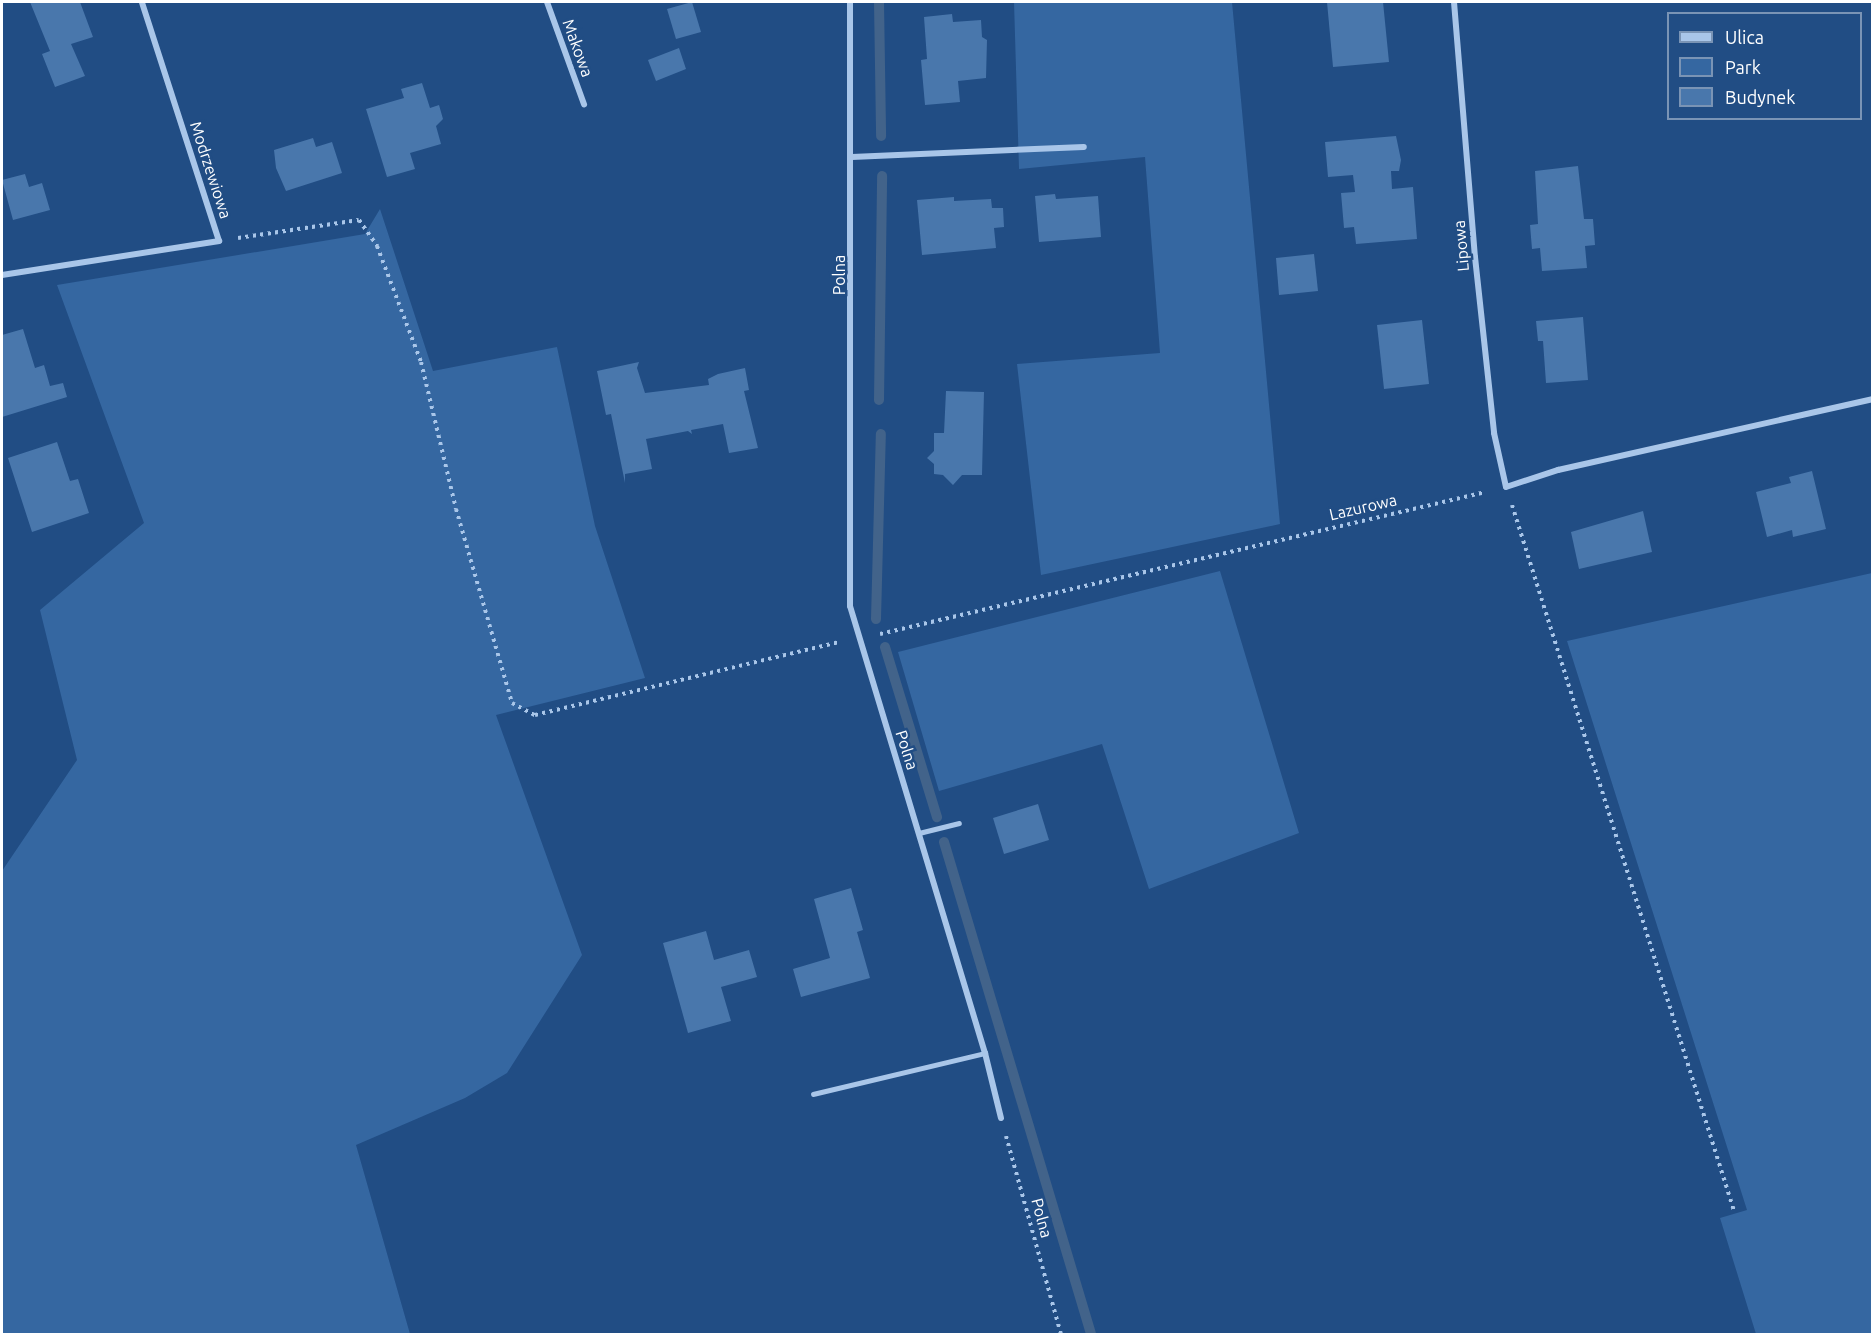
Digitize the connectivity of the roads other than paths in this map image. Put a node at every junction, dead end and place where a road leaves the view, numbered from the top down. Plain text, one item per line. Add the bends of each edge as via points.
1 (142, 2) edge
2 (547, 2) edge
3 (850, 2) edge
4 (1454, 2) edge
5 (584, 104) dead end
6 (1084, 147) dead end
7 (852, 157) junction
8 (2, 275) edge
9 (1872, 399) edge
10 (959, 823) dead end
11 (919, 833) junction
12 (985, 1053) junction
13 (813, 1094) dead end
14 (1001, 1118) road end

1 - 8 street, Modrzewiowa via 219,241
2 - 5 street, Makowa
3 - 7 street, Polna
4 - 9 street, Lipowa via 1476,269 1494,433 1506,487 1558,470
6 - 7 street
7 - 11 street, Polna via 850,606
10 - 11 lane
11 - 12 street, Polna
12 - 13 lane
12 - 14 street, Polna

